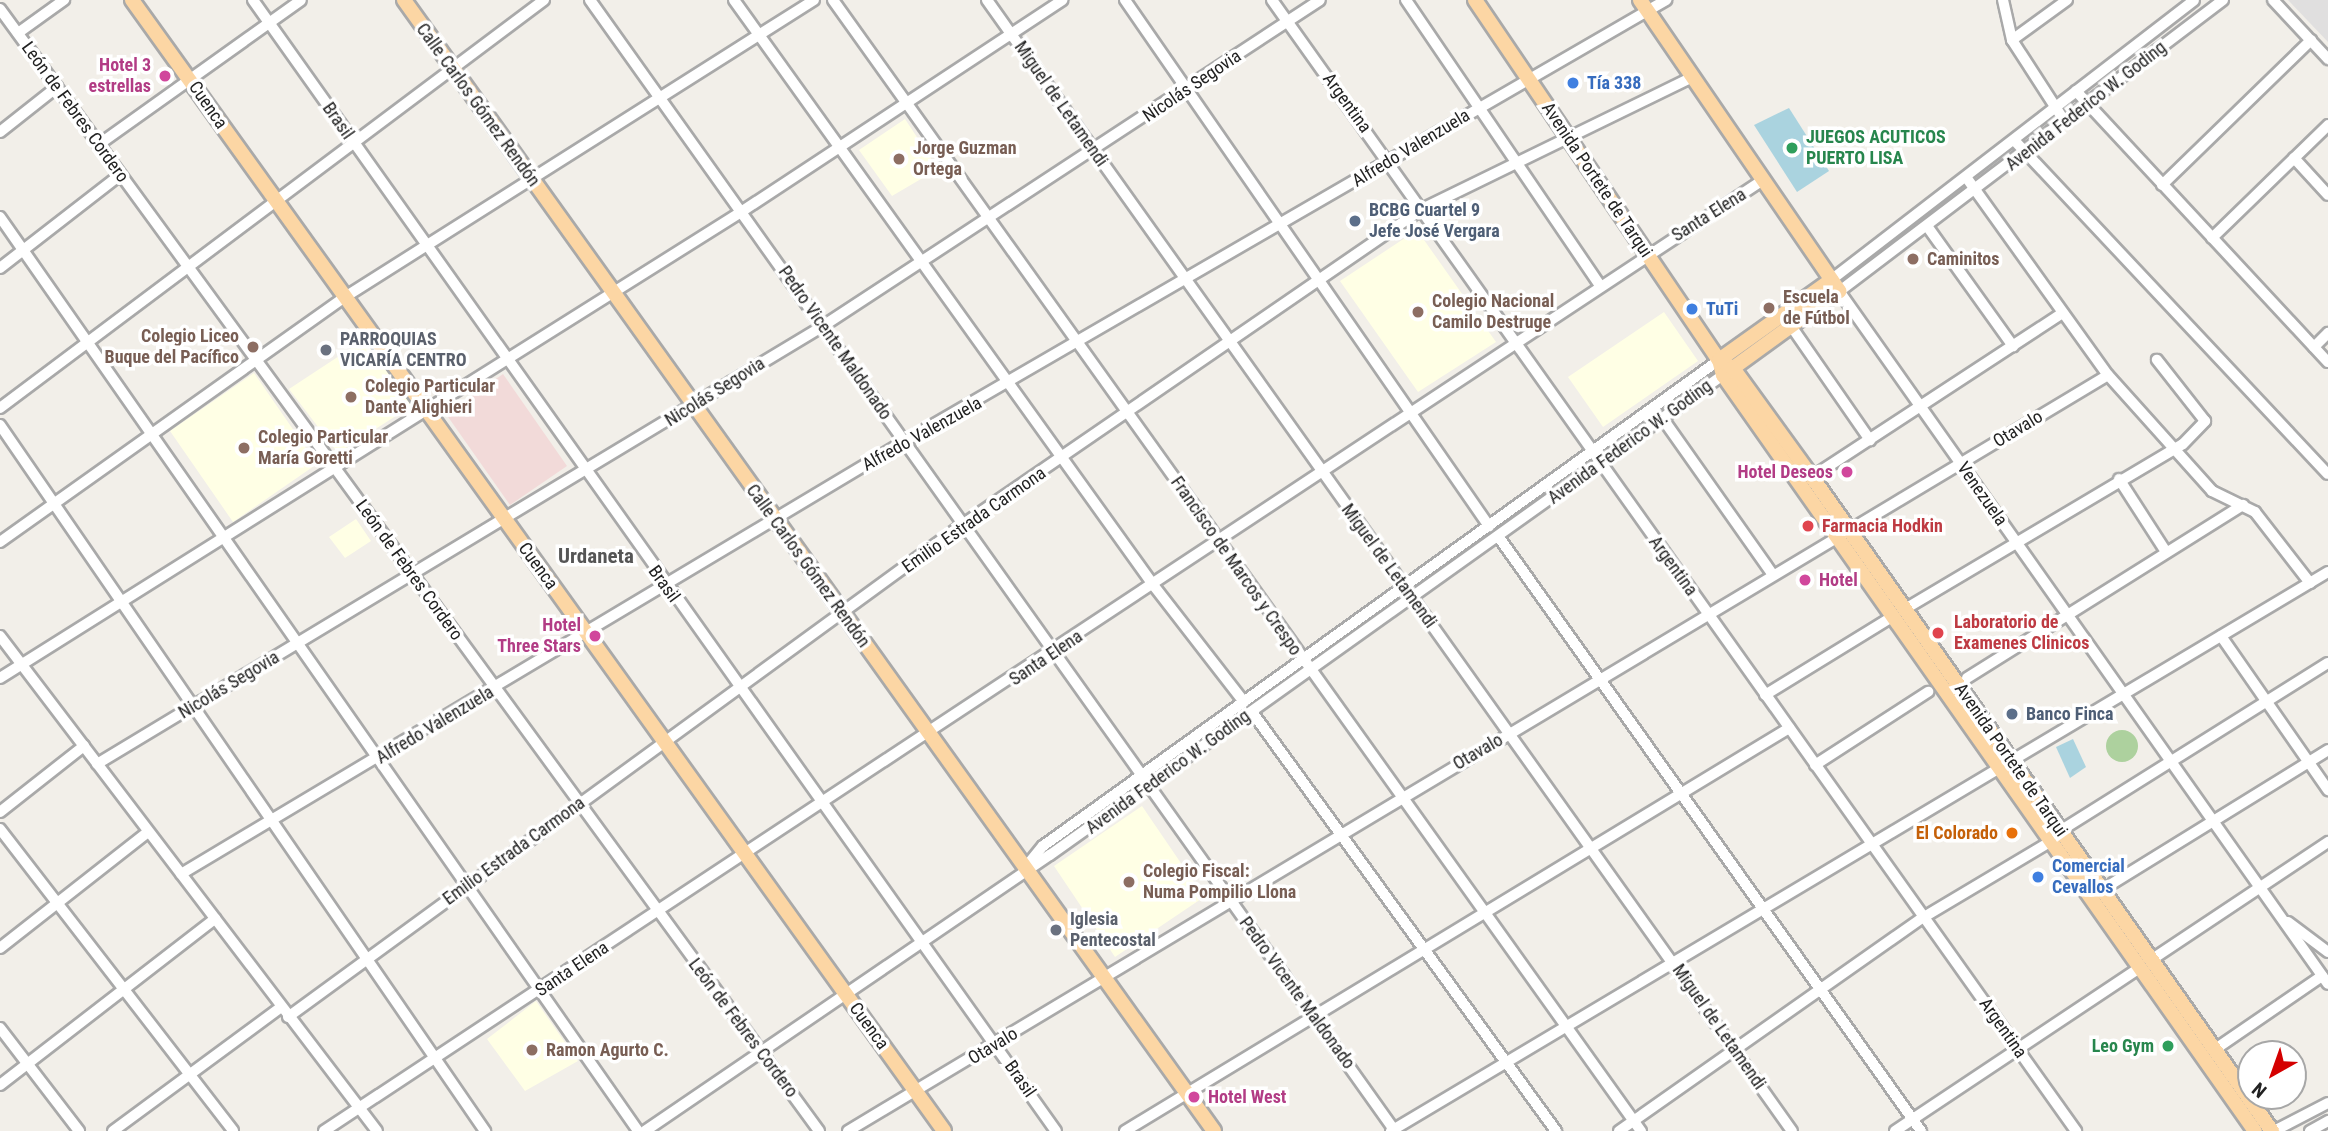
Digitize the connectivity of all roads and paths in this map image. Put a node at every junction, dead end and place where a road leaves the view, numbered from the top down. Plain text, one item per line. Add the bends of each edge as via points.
1 (64, 0) edge
2 (132, 0) edge
3 (253, 0) edge
4 (301, 0) edge
5 (404, 0) edge
6 (544, 0) edge
7 (590, 0) edge
8 (734, 0) edge
9 (814, 0) edge
10 (833, 0) edge
11 (987, 0) edge
12 (1062, 0) edge
13 (1125, 0) edge
14 (1272, 0) edge
15 (1320, 0) edge
16 (1406, 0) edge
17 (1475, 0) edge
18 (1667, 0) edge
19 (2003, 0) edge
20 (2067, 0) edge
21 (2194, 0) edge
22 (2223, 0) edge
23 (2273, 0) edge
24 (1644, 6) edge
25 (0, 9) edge
26 (1287, 22) junction
27 (269, 23) junction
28 (18, 33) junction
29 (1011, 34) junction
30 (759, 35) junction
31 (2012, 40) junction
32 (2311, 40) junction
33 (2328, 59) edge
34 (451, 66) junction
35 (1693, 77) junction
36 (190, 80) junction
37 (1530, 80) junction
38 (57, 87) junction
39 (1186, 89) junction
40 (2076, 90) junction
41 (660, 98) junction
42 (907, 104) junction
43 (2088, 105) junction
44 (1480, 108) junction
45 (2054, 108) junction
46 (2065, 122) junction
47 (2328, 125) edge
48 (0, 132) edge
49 (1566, 134) junction
50 (2014, 140) junction
51 (352, 141) junction
52 (98, 145) junction
53 (842, 146) junction
54 (1095, 152) junction
55 (2026, 153) junction
56 (2294, 158) junction
57 (1515, 159) junction
58 (1390, 160) junction
59 (120, 175) junction
60 (1966, 177) junction
61 (532, 180) junction
62 (1763, 180) junction
63 (2162, 186) junction
64 (1976, 191) junction
65 (2328, 195) edge
66 (274, 198) junction
67 (1422, 209) junction
68 (741, 212) junction
69 (0, 217) edge
70 (987, 219) junction
71 (1282, 225) junction
72 (1927, 226) junction
73 (2212, 238) junction
74 (426, 245) junction
75 (23, 251) junction
76 (1647, 254) junction
77 (923, 260) junction
78 (185, 265) junction
79 (0, 268) edge
80 (1185, 280) junction
81 (1320, 281) junction
82 (1600, 285) junction
83 (1835, 285) junction
84 (613, 292) junction
85 (345, 297) junction
86 (2060, 315) junction
87 (822, 326) junction
88 (1791, 326) junction
89 (2328, 333) edge
90 (89, 341) junction
91 (1230, 342) junction
92 (1513, 342) junction
93 (1078, 345) junction
94 (2012, 346) junction
95 (2314, 347) junction
96 (507, 359) junction
97 (1719, 360) junction
98 (2157, 360) dead end
99 (254, 361) junction
100 (2328, 362) edge
101 (1728, 372) junction
102 (2108, 375) junction
103 (1013, 384) junction
104 (693, 404) junction
105 (1920, 407) junction
106 (0, 408) edge
107 (426, 409) junction
108 (1126, 411) junction
109 (1411, 413) junction
110 (1663, 419) junction
111 (0, 425) edge
112 (149, 433) junction
113 (1870, 440) junction
114 (905, 441) junction
115 (2174, 447) junction
116 (1592, 453) junction
117 (1063, 458) junction
118 (1961, 463) junction
119 (1601, 464) junction
120 (333, 467) junction
121 (1322, 472) junction
122 (585, 473) junction
123 (2328, 474) edge
124 (1812, 477) junction
125 (2119, 479) junction
126 (52, 501) junction
127 (2243, 505) junction
128 (505, 519) junction
129 (776, 521) junction
130 (962, 525) junction
131 (1489, 526) junction
132 (1842, 532) junction
133 (223, 536) junction
134 (1498, 537) junction
135 (1221, 541) junction
136 (0, 542) edge
137 (2017, 544) junction
138 (2166, 552) junction
139 (1771, 572) junction
140 (414, 574) junction
141 (2324, 574) edge
142 (2310, 583) junction
143 (1154, 586) junction
144 (1404, 586) junction
145 (666, 587) junction
146 (2328, 588) edge
147 (1412, 596) junction
148 (120, 599) junction
149 (1905, 609) junction
150 (1707, 613) junction
151 (2066, 613) junction
152 (843, 614) junction
153 (1892, 617) junction
154 (587, 634) junction
155 (0, 636) edge
156 (2221, 636) junction
157 (299, 644) junction
158 (1054, 653) junction
159 (1301, 659) junction
160 (21, 662) junction
161 (2328, 663) edge
162 (1309, 670) junction
163 (0, 678) edge
164 (1598, 678) junction
165 (1967, 678) dead end
166 (738, 688) junction
167 (496, 689) junction
168 (1928, 692) dead end
169 (1765, 695) junction
170 (2123, 695) junction
171 (1244, 702) junction
172 (2265, 703) junction
173 (194, 706) junction
174 (1252, 712) junction
175 (1789, 728) junction
176 (1509, 734) junction
177 (930, 736) junction
178 (664, 741) junction
179 (84, 746) junction
180 (2328, 750) edge
181 (380, 759) junction
182 (2013, 761) junction
183 (2171, 762) junction
184 (2308, 762) junction
185 (97, 764) junction
186 (1815, 765) junction
187 (1998, 769) junction
188 (1141, 776) junction
189 (1149, 786) junction
190 (2328, 790) edge
191 (1681, 795) junction
192 (1401, 797) junction
193 (578, 804) junction
194 (823, 805) junction
195 (0, 811) edge
196 (272, 819) junction
197 (2213, 822) junction
198 (0, 829) edge
199 (2060, 831) junction
200 (148, 832) junction
201 (1341, 834) junction
202 (2328, 842) edge
203 (1871, 843) junction
204 (2048, 843) junction
205 (1591, 849) junction
206 (747, 856) junction
207 (1025, 867) junction
208 (181, 874) junction
209 (2113, 883) dead end
210 (467, 884) junction
211 (2260, 887) junction
212 (1231, 901) junction
213 (58, 904) junction
214 (1761, 908) junction
215 (657, 912) junction
216 (1485, 914) junction
217 (2278, 914) junction
218 (1924, 917) junction
219 (215, 919) junction
220 (919, 940) junction
221 (0, 948) edge
222 (1425, 950) junction
223 (2328, 952) edge
224 (366, 960) junction
225 (2151, 960) junction
226 (1672, 962) junction
227 (2138, 969) junction
228 (1104, 978) junction
229 (2325, 980) edge
230 (542, 989) junction
231 (1819, 989) junction
232 (124, 990) junction
233 (845, 992) junction
234 (285, 1012) junction
235 (1314, 1018) junction
236 (1566, 1027) junction
237 (0, 1028) edge
238 (996, 1045) junction
239 (2018, 1049) junction
240 (1735, 1050) junction
241 (2214, 1050) junction
242 (762, 1052) junction
243 (435, 1061) junction
244 (1506, 1062) junction
245 (27, 1063) junction
246 (189, 1075) junction
247 (0, 1084) edge
248 (915, 1090) junction
249 (1188, 1095) junction
250 (2328, 1103) edge
251 (361, 1109) junction
252 (1913, 1119) junction
253 (1634, 1121) junction
254 (2328, 1121) edge
255 (1393, 1130) edge
256 (79, 1131) edge
257 (113, 1131) edge
258 (233, 1131) edge
259 (324, 1131) edge
260 (377, 1131) edge
261 (485, 1131) edge
262 (638, 1131) edge
263 (645, 1131) edge
264 (819, 1131) edge
265 (848, 1131) edge
266 (944, 1131) edge
267 (1056, 1131) edge
268 (1125, 1131) edge
269 (1213, 1131) edge
270 (1556, 1131) edge
271 (1619, 1131) edge
272 (1641, 1131) edge
273 (1792, 1131) edge
274 (1895, 1131) edge
275 (1922, 1131) edge
276 (2076, 1131) edge
277 (2255, 1131) edge
278 (2273, 1131) edge
279 (2310, 1131) edge

1 - 28 street
2 - 36 main road, Cuenca
3 - 27 street, Brasil
4 - 27 street
5 - 34 main road, Calle Carlos Gómez Rendón
6 - 34 street
7 - 41 street, Pedro Vicente Maldonado
8 - 30 street
9 - 30 street
10 - 42 street, Francisco de Marcos y Crespo
11 - 29 street, Miguel de Letamendi
12 - 29 street
13 - 39 street
14 - 26 street, Argentina
15 - 26 street, Nicolás Segovia
16 - 44 street
17 - 37 main road, Avenida Portete de Tarqui
18 - 24 street, Alfredo Valenzuela
19 - 31 street
20 - 31 street
21 - 40 street, Avenida Federico W. Goding
22 - 43 street, Avenida Federico W. Goding
23 - 32 street
24 - 35 main road, Venezuela
24 - 37 street, Alfredo Valenzuela
25 - 28 street, León de Febres Cordero
26 - 39 street, Nicolás Segovia
26 - 58 street, Argentina
27 - 36 street
27 - 51 street, Brasil
28 - 38 street, León de Febres Cordero
29 - 42 street
29 - 54 street, Miguel de Letamendi
30 - 41 street
30 - 53 street
31 - 45 street
32 - 33 street
32 - 63 street
34 - 51 street
34 - 61 main road, Calle Carlos Gómez Rendón
35 - 49 street, Emilio Estrada Carmona
35 - 62 main road, Venezuela
36 - 52 street
36 - 66 main road, Cuenca
37 - 44 street, Alfredo Valenzuela
37 - 49 main road, Avenida Portete de Tarqui
38 - 48 street
38 - 52 street, León de Febres Cordero
39 - 54 street, Nicolás Segovia
39 - 71 street
40 - 43 street
40 - 45 street, Avenida Federico W. Goding
41 - 61 street
41 - 68 street, Pedro Vicente Maldonado
42 - 53 street
42 - 70 street, Francisco de Marcos y Crespo
43 - 46 street, Avenida Federico W. Goding
43 - 63 street
44 - 57 street
44 - 58 street, Alfredo Valenzuela
45 - 46 street
45 - 50 street, Avenida Federico W. Goding
46 - 55 street, Avenida Federico W. Goding
47 - 56 street
49 - 57 street, Emilio Estrada Carmona
49 - 76 main road, Avenida Portete de Tarqui
50 - 55 street
50 - 60 street, Avenida Federico W. Goding
51 - 66 street
51 - 74 street, Brasil
52 - 59 street, León de Febres Cordero
53 - 68 street
53 - 77 street
54 - 70 street, Nicolás Segovia
54 - 80 street, Miguel de Letamendi
55 - 64 street, Avenida Federico W. Goding
55 - 123 street
56 - 65 street
56 - 73 street
57 - 67 street, Emilio Estrada Carmona
57 - 82 street
58 - 67 street, Argentina
58 - 71 street, Alfredo Valenzuela
59 - 75 street
59 - 78 street, León de Febres Cordero
60 - 64 street
60 - 83 street, Avenida Federico W. Goding
61 - 74 street
61 - 84 main road, Calle Carlos Gómez Rendón
62 - 76 street, Santa Elena
62 - 83 main road, Venezuela
63 - 73 street
64 - 72 street, Avenida Federico W. Goding
64 - 86 street
66 - 78 street
66 - 85 main road, Cuenca
67 - 81 street, Emilio Estrada Carmona
67 - 92 street, Argentina
68 - 84 street
68 - 87 street, Pedro Vicente Maldonado
69 - 75 street
70 - 77 street, Nicolás Segovia
70 - 93 street, Francisco de Marcos y Crespo
71 - 80 street, Alfredo Valenzuela
71 - 81 street
72 - 83 street, Avenida Federico W. Goding
72 - 94 street
73 - 95 street
74 - 85 street
74 - 96 street, Brasil
75 - 79 street
75 - 90 street
76 - 82 street, Santa Elena
76 - 97 main road, Avenida Portete de Tarqui
77 - 87 street, Nicolás Segovia
77 - 103 street
78 - 90 street
78 - 99 street, León de Febres Cordero
80 - 91 street, Miguel de Letamendi
80 - 93 street, Alfredo Valenzuela
81 - 91 street, Emilio Estrada Carmona
81 - 109 street
82 - 92 street, Santa Elena
83 - 88 main road, Avenida Federico W. Goding
83 - 97 main road, Avenida Federico W. Goding
83 - 105 street, Venezuela
84 - 96 street
84 - 104 main road, Calle Carlos Gómez Rendón
85 - 99 street
85 - 107 main road, Cuenca
86 - 94 street
86 - 102 street
87 - 104 street, Nicolás Segovia
87 - 114 street, Pedro Vicente Maldonado
88 - 101 main road, Avenida Federico W. Goding
88 - 113 street
89 - 95 street
90 - 106 street
90 - 112 street
91 - 108 street, Emilio Estrada Carmona
91 - 121 street, Miguel de Letamendi
92 - 109 street, Santa Elena
92 - 116 street, Argentina
93 - 103 street, Alfredo Valenzuela
93 - 108 street, Francisco de Marcos y Crespo
94 - 105 street
95 - 100 street
96 - 107 street
96 - 122 street, Brasil
97 - 101 main road, Avenida Portete de Tarqui
97 - 116 street, Avenida Federico W. Goding
98 - 115 street via 2204,419
99 - 112 street
99 - 120 street, León de Febres Cordero
101 - 110 street, Avenida Federico W. Goding
101 - 124 main road, Avenida Portete de Tarqui
101 - 132 main road, Avenida Portete de Tarqui
102 - 115 street
102 - 118 street, Otavalo
103 - 114 street, Alfredo Valenzuela
103 - 117 street
104 - 122 street, Nicolás Segovia
104 - 129 main road, Calle Carlos Gómez Rendón
105 - 113 street
105 - 118 street, Venezuela
107 - 120 street
107 - 128 main road, Cuenca
108 - 117 street, Emilio Estrada Carmona
108 - 135 street, Francisco de Marcos y Crespo
109 - 121 street, Santa Elena
109 - 131 street
110 - 119 street, Avenida Federico W. Goding
110 - 139 street
111 - 126 street
112 - 126 street
112 - 133 street
113 - 124 street
114 - 129 street, Alfredo Valenzuela
114 - 130 street, Pedro Vicente Maldonado
115 - 125 street
115 - 127 street via 2212,491
116 - 119 street, Argentina
116 - 131 street, Avenida Federico W. Goding
117 - 130 street, Emilio Estrada Carmona
117 - 143 street
118 - 132 street, Otavalo
118 - 137 street, Venezuela
119 - 134 street, Avenida Federico W. Goding
119 - 150 street, Argentina
120 - 133 street
120 - 140 street, León de Febres Cordero
121 - 135 street, Santa Elena
121 - 144 street, Miguel de Letamendi
122 - 128 street, Nicolás Segovia
122 - 145 street, Brasil
124 - 132 main road, Avenida Portete de Tarqui
125 - 137 street
125 - 138 street
126 - 136 street
126 - 148 street
127 - 138 street
127 - 142 street
128 - 140 street, Nicolás Segovia
128 - 154 main road, Cuenca
129 - 145 street, Alfredo Valenzuela
129 - 152 main road, Calle Carlos Gómez Rendón
130 - 152 street, Emilio Estrada Carmona
130 - 158 street, Pedro Vicente Maldonado
131 - 144 street, Avenida Federico W. Goding
132 - 139 street, Otavalo
132 - 149 main road, Avenida Portete de Tarqui
132 - 153 main road, Avenida Portete de Tarqui
133 - 148 street
133 - 157 street
134 - 147 street, Avenida Federico W. Goding
134 - 164 street
135 - 143 street, Santa Elena
135 - 159 street, Francisco de Marcos y Crespo
137 - 149 street
137 - 151 street, Venezuela
138 - 151 street
139 - 150 street, Otavalo
140 - 157 street, Nicolás Segovia
140 - 167 street, León de Febres Cordero
141 - 142 street
141 - 146 street
142 - 156 street
143 - 158 street, Santa Elena
143 - 171 street
144 - 147 street, Miguel de Letamendi
144 - 159 street, Avenida Federico W. Goding
145 - 154 street, Alfredo Valenzuela
145 - 166 street, Brasil
147 - 162 street, Avenida Federico W. Goding
147 - 176 street, Miguel de Letamendi
148 - 160 street
148 - 173 street
149 - 182 main road, Avenida Portete de Tarqui
150 - 164 street, Otavalo
150 - 169 street, Argentina
151 - 165 street
151 - 170 street, Venezuela
152 - 166 street, Emilio Estrada Carmona
152 - 177 main road, Calle Carlos Gómez Rendón
153 - 169 street
153 - 187 main road, Avenida Portete de Tarqui
154 - 167 street, Alfredo Valenzuela
154 - 178 main road, Cuenca
155 - 160 street
156 - 170 street
156 - 172 street
157 - 173 street, Nicolás Segovia
157 - 181 street
158 - 177 street, Santa Elena
158 - 188 street, Pedro Vicente Maldonado
159 - 162 street, Francisco de Marcos y Crespo
159 - 171 street, Avenida Federico W. Goding
160 - 163 street
160 - 179 street
161 - 172 street
162 - 174 street, Avenida Federico W. Goding
162 - 192 street, Francisco de Marcos y Crespo
164 - 176 street, Otavalo
164 - 191 street
166 - 178 street, Emilio Estrada Carmona
166 - 194 street, Brasil
167 - 181 street, Alfredo Valenzuela
167 - 193 street, León de Febres Cordero
168 - 186 street
169 - 175 street, Argentina
170 - 182 street
170 - 183 street, Venezuela
171 - 188 street, Avenida Federico W. Goding
172 - 183 street
172 - 184 street
173 - 185 street, Nicolás Segovia
173 - 196 street
174 - 189 street, Avenida Federico W. Goding
174 - 201 street
175 - 186 street, Argentina
175 - 191 street
176 - 192 street, Otavalo
176 - 205 street, Miguel de Letamendi
177 - 194 street, Santa Elena
177 - 207 main road, Calle Carlos Gómez Rendón
178 - 193 street, Emilio Estrada Carmona
178 - 206 main road, Cuenca
179 - 185 street
179 - 195 street
180 - 184 street
181 - 196 street, Alfredo Valenzuela
181 - 210 street
182 - 187 street
182 - 199 main road, Avenida Portete de Tarqui
183 - 197 street, Venezuela
183 - 199 street
184 - 190 street
184 - 197 street
185 - 200 street
186 - 203 street, Argentina
187 - 203 street
187 - 204 main road, Avenida Portete de Tarqui
188 - 189 street, Pedro Vicente Maldonado
188 - 207 street, Avenida Federico W. Goding via 1043,846
189 - 207 street, Avenida Federico W. Goding
189 - 212 street, Pedro Vicente Maldonado
191 - 205 street
191 - 214 street
192 - 201 street, Otavalo
192 - 216 street, Francisco de Marcos y Crespo
193 - 210 street, Emilio Estrada Carmona
193 - 215 street, León de Febres Cordero
194 - 206 street, Santa Elena
194 - 220 street, Brasil
196 - 208 street, Alfredo Valenzuela
196 - 224 street
197 - 209 street
197 - 211 street, Venezuela
198 - 213 street
199 - 225 main road, Avenida Portete de Tarqui
200 - 208 street
200 - 213 street
201 - 212 street, Otavalo
201 - 222 street
202 - 211 street
203 - 214 street
203 - 218 street, Argentina
204 - 218 street
204 - 227 main road, Avenida Portete de Tarqui
205 - 216 street
205 - 226 street, Miguel de Letamendi
206 - 215 street, Santa Elena
206 - 233 main road, Cuenca
207 - 220 street, Avenida Federico W. Goding
207 - 228 main road, Calle Carlos Gómez Rendón
208 - 219 street
210 - 224 street, Emilio Estrada Carmona
210 - 230 street
211 - 217 street, Venezuela
211 - 225 street
212 - 228 street, Otavalo
212 - 235 street, Pedro Vicente Maldonado
213 - 221 street
213 - 232 street
214 - 226 street
214 - 231 street
215 - 230 street, Santa Elena
215 - 242 street, León de Febres Cordero
216 - 222 street
216 - 236 street, Francisco de Marcos y Crespo
217 - 223 street
217 - 229 street, Venezuela
218 - 231 street
218 - 239 street, Argentina
219 - 232 street
219 - 234 street
220 - 233 street, Avenida Federico W. Goding
220 - 238 street, Brasil
222 - 235 street
222 - 244 street
224 - 234 street, Emilio Estrada Carmona
224 - 243 street
225 - 241 main road, Avenida Portete de Tarqui
226 - 236 street
226 - 240 street, Miguel de Letamendi
227 - 239 street
227 - 277 main road, Avenida Portete de Tarqui
228 - 238 street, Otavalo
228 - 249 main road, Calle Carlos Gómez Rendón
229 - 241 street
230 - 243 street, Santa Elena
230 - 262 street
231 - 240 street
231 - 252 street
232 - 245 street
232 - 246 street
233 - 242 street, Avenida Federico W. Goding
233 - 248 main road, Cuenca
234 - 246 street, Emilio Estrada Carmona
234 - 251 street
235 - 249 street
235 - 255 street, Pedro Vicente Maldonado
236 - 244 street
236 - 253 street, Francisco de Marcos y Crespo
237 - 245 street
238 - 248 street, Otavalo
238 - 267 street, Brasil
239 - 252 street
239 - 276 street, Argentina
240 - 253 street
240 - 273 street, Miguel de Letamendi
241 - 278 main road, Avenida Portete de Tarqui
242 - 263 street, Avenida Federico W. Goding
242 - 264 street, León de Febres Cordero
243 - 251 street, Santa Elena
243 - 261 street
244 - 255 street
244 - 270 street
245 - 247 street
245 - 256 street
246 - 257 street, Emilio Estrada Carmona
246 - 258 street
248 - 265 street, Otavalo
248 - 266 main road, Cuenca
249 - 268 street
249 - 269 main road, Calle Carlos Gómez Rendón
250 - 278 street
251 - 259 street, Santa Elena
251 - 260 street
252 - 274 street
252 - 275 street
253 - 271 street
253 - 272 street, Francisco de Marcos y Crespo
254 - 279 street

